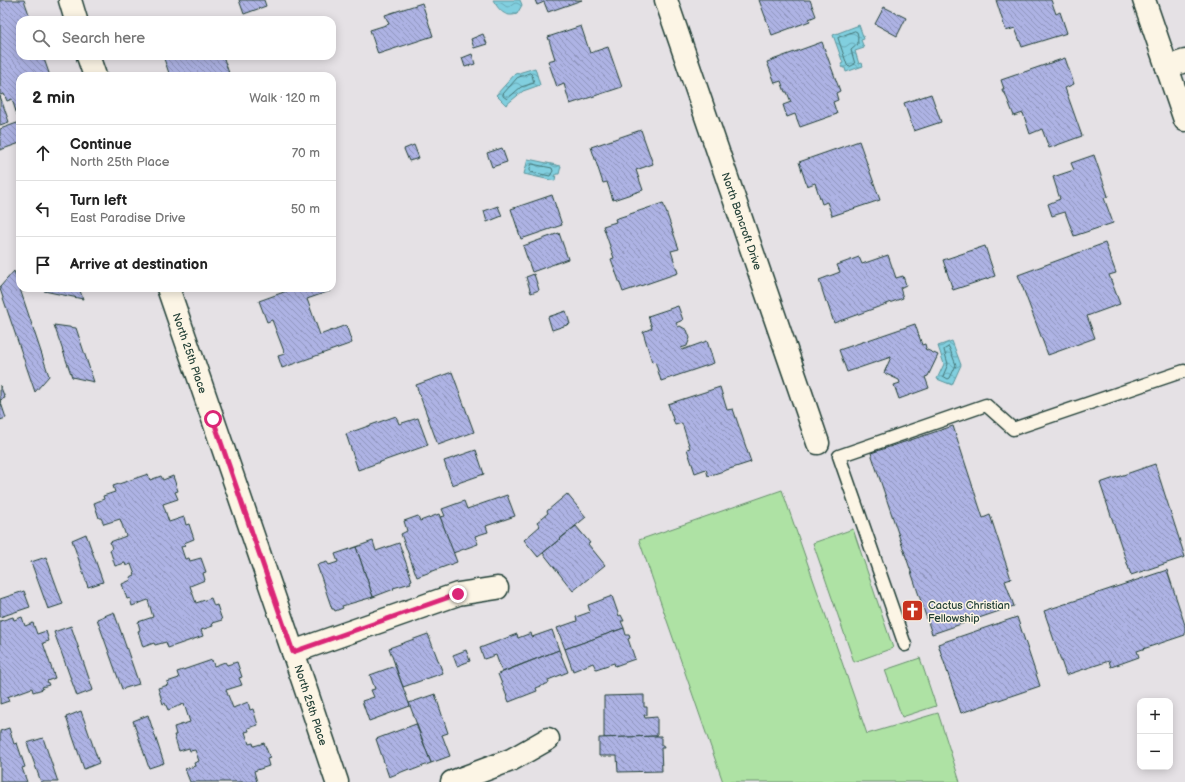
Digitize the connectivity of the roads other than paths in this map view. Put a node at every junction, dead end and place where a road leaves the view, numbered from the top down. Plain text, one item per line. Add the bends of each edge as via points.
1 (70, 0) edge
2 (666, 0) edge
3 (1144, 0) edge
4 (75, 16) edge
5 (89, 60) edge
6 (1176, 64) edge
7 (94, 72) edge
8 (1185, 120) edge
9 (169, 292) edge
10 (1184, 371) edge
11 (818, 443) dead end
12 (498, 588) dead end
13 (905, 645) dead end
14 (293, 652) junction
15 (548, 739) dead end
16 (336, 782) edge
17 (452, 782) edge

1 - 4 street
2 - 11 street, North Bancroft Drive
3 - 6 street
5 - 7 street
6 - 8 street
9 - 14 street, North 25th Place
10 - 13 lane via 1013,429 986,405 839,456
12 - 14 street via 458,594
14 - 16 street, North 25th Place
15 - 17 street via 511,760

